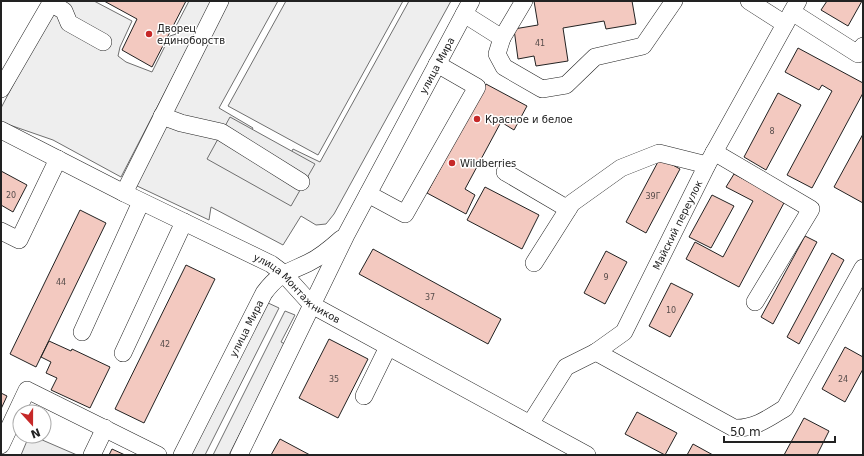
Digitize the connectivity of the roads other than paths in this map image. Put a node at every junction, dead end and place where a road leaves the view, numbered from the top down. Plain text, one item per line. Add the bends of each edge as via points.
1 (220, 1) edge
2 (524, 1) edge
3 (674, 1) edge
4 (749, 1) edge
5 (52, 2) edge
6 (467, 8) edge
7 (792, 12) edge
8 (502, 38) junction
9 (103, 42) dead end
10 (861, 52) edge
11 (437, 64) junction
12 (1, 89) edge
13 (162, 116) junction
14 (1, 130) edge
15 (710, 158) junction
16 (58, 159) junction
17 (505, 172) dead end
18 (300, 182) dead end
19 (124, 193) junction
20 (368, 194) junction
21 (141, 202) junction
22 (568, 209) junction
23 (184, 222) junction
24 (1, 231) edge
25 (346, 235) junction
26 (534, 263) dead end
27 (863, 268) edge
28 (283, 273) junction
29 (756, 302) dead end
30 (312, 306) junction
31 (82, 332) dead end
32 (388, 347) junction
33 (124, 352) dead end
34 (596, 352) junction
35 (364, 396) dead end
36 (530, 424) junction
37 (105, 428) junction
38 (1, 445) edge
39 (92, 455) edge
40 (158, 455) edge
41 (182, 455) edge
42 (239, 455) edge
43 (587, 455) edge

1 - 13 street
2 - 8 street
3 - 8 street via 643,46 594,57 566,85 542,89 504,67 497,54
4 - 7 street
5 - 9 street via 64,11 70,24
5 - 12 street
6 - 8 street
6 - 11 street, улица Мира
7 - 10 street
7 - 15 street, Майский переулок
11 - 20 street, улица Мира
11 - 20 street via 477,87 405,214
13 - 18 street via 221,132
13 - 19 street
14 - 16 street, улица Монтажников
15 - 22 street via 659,153 622,168 572,203
15 - 29 street via 811,209
15 - 34 street, Майский переулок via 624,332
16 - 19 street, улица Монтажников
16 - 24 street via 19,240
17 - 22 street
19 - 21 street, улица Монтажников
20 - 25 street, улица Мира
21 - 23 street, улица Монтажников
21 - 31 street
22 - 26 street
23 - 28 street, улица Монтажников via 271,264
23 - 33 street
25 - 28 street, улица Мира via 324,254
25 - 30 street, улица Мира
27 - 34 street via 785,408 746,429 734,428
28 - 30 street, улица Монтажников
28 - 41 street, улица Мира via 264,293
30 - 32 street, улица Монтажников
30 - 42 street, улица Мира
32 - 35 street
32 - 36 street, улица Монтажников
34 - 36 street, Майский переулок via 566,367
36 - 43 street, улица Монтажников
37 - 38 street via 27,390
37 - 39 street
37 - 40 street

